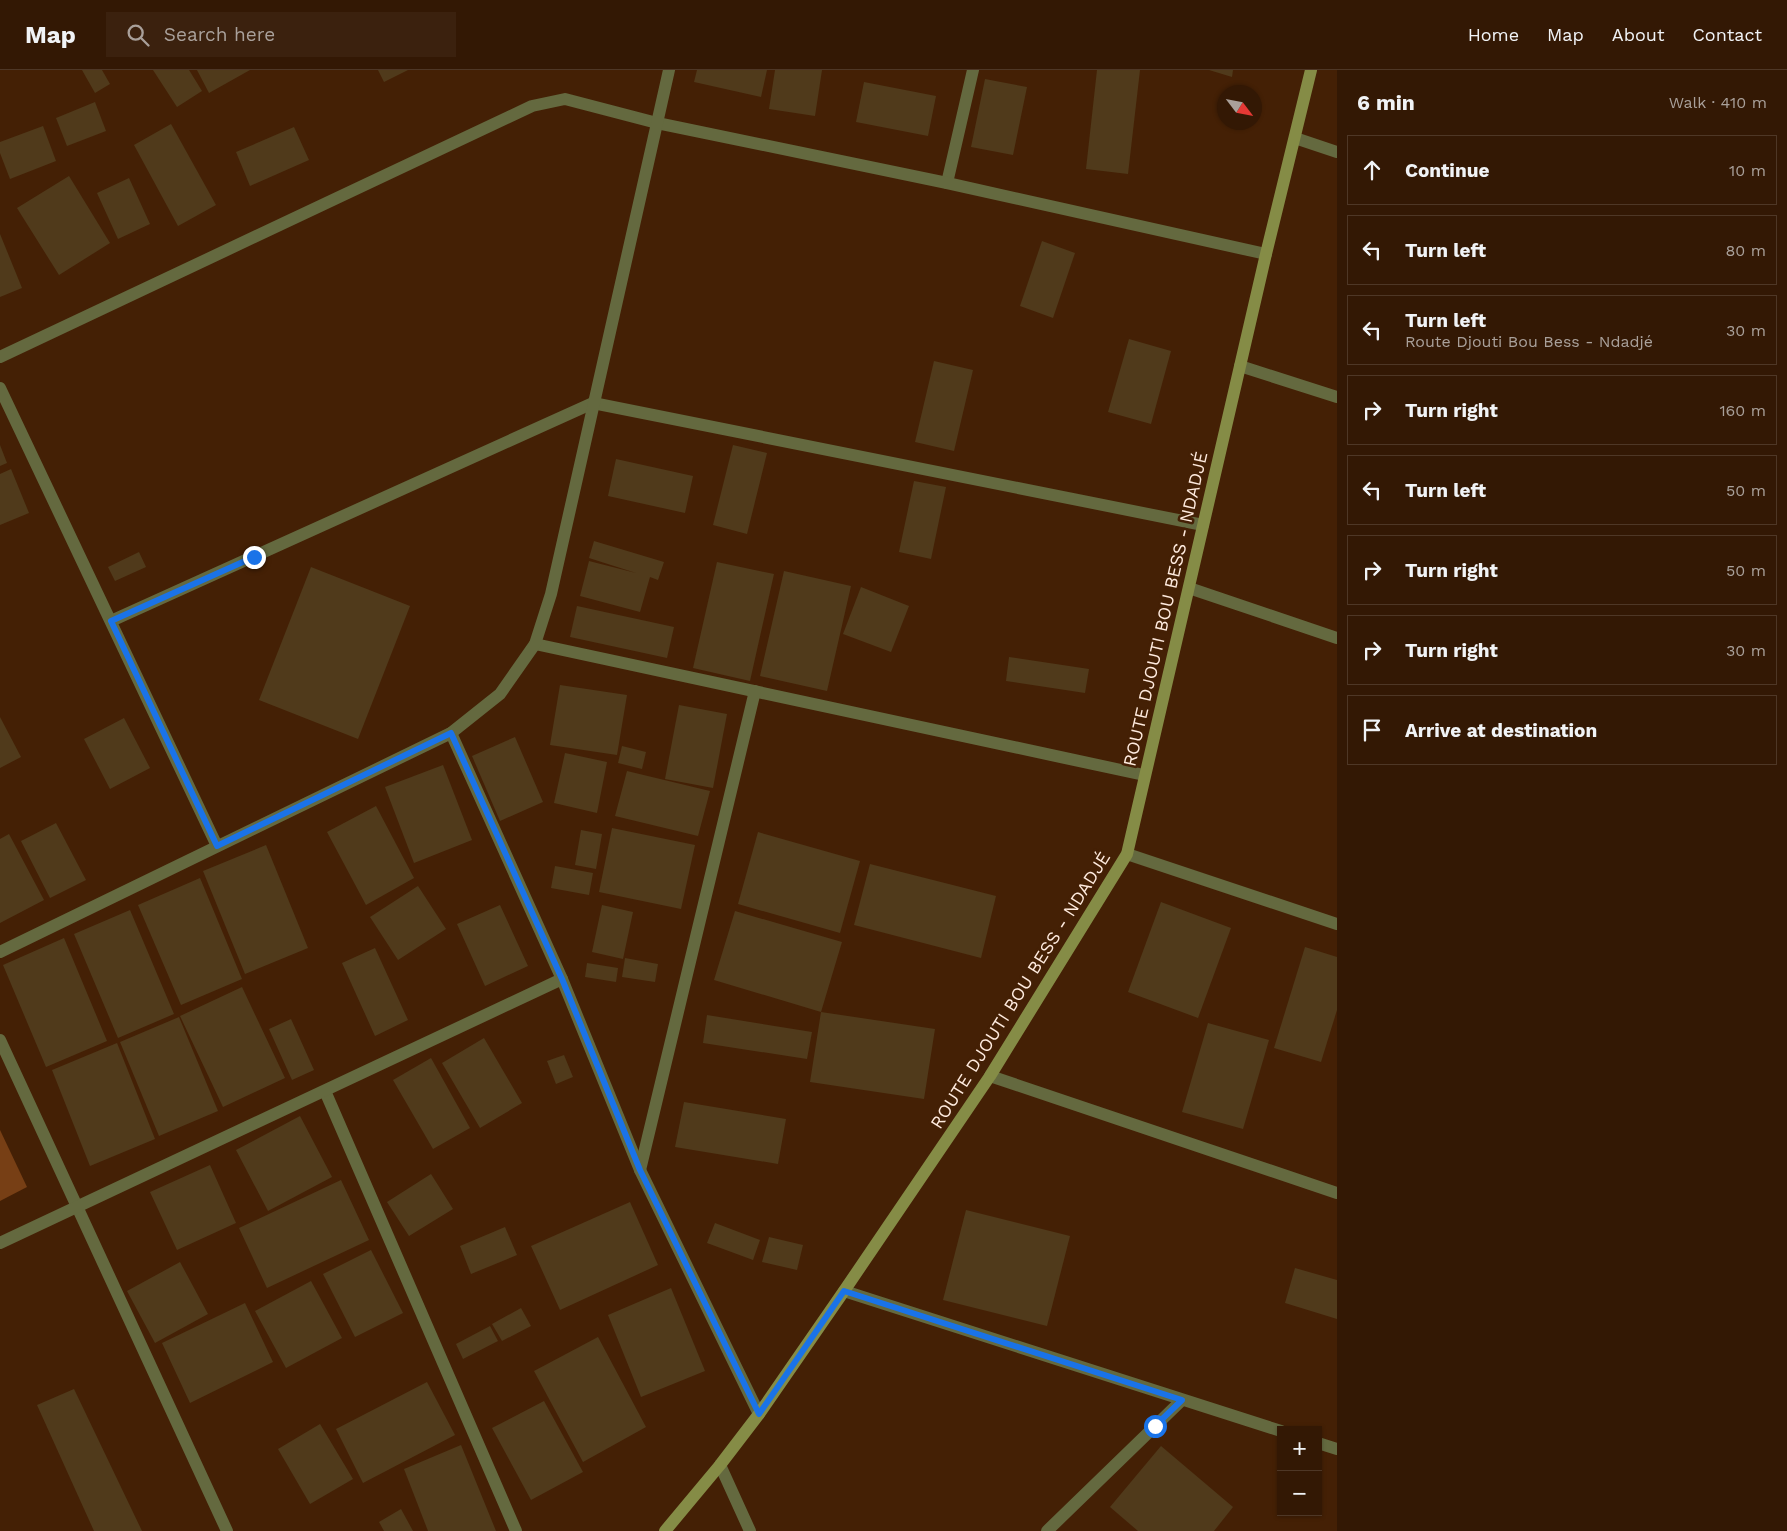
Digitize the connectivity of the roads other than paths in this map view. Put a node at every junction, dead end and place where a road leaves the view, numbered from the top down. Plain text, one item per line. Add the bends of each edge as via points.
1 (669, 70) edge
2 (973, 70) edge
3 (1311, 70) edge
4 (657, 123) junction
5 (1296, 138) junction
6 (1337, 152) edge
7 (947, 183) junction
8 (1266, 254) junction
9 (0, 356) edge
10 (1240, 366) junction
11 (0, 388) edge
12 (1337, 397) edge
13 (594, 403) junction
14 (1203, 525) junction
15 (1189, 588) junction
16 (111, 621) junction
17 (1337, 638) edge
18 (535, 644) junction
19 (755, 691) junction
20 (451, 733) junction
21 (1144, 774) junction
22 (217, 846) junction
23 (1127, 854) junction
24 (1337, 924) edge
25 (0, 952) edge
26 (562, 979) junction
27 (0, 1040) edge
28 (990, 1076) junction
29 (325, 1091) junction
30 (640, 1170) junction
31 (1337, 1192) edge
32 (76, 1207) junction
33 (0, 1243) edge
34 (844, 1291) junction
35 (1182, 1400) junction
36 (759, 1414) junction
37 (1277, 1430) edge
38 (1322, 1444) edge
39 (1337, 1449) edge
40 (720, 1465) junction
41 (227, 1531) edge
42 (516, 1531) edge
43 (665, 1531) edge
44 (750, 1531) edge
45 (1047, 1531) edge

1 - 4 street
2 - 7 street
3 - 5 main road, ROUTE DJOUTI BOU BESS - NDADJÉ
4 - 7 street
4 - 9 street via 565,99 532,106
4 - 13 street
5 - 6 street
5 - 8 main road, ROUTE DJOUTI BOU BESS - NDADJÉ
7 - 8 street
8 - 10 main road, ROUTE DJOUTI BOU BESS - NDADJÉ
10 - 12 street
10 - 14 main road, ROUTE DJOUTI BOU BESS - NDADJÉ
11 - 16 street
13 - 14 street
13 - 16 street
13 - 18 street via 551,594
14 - 15 main road, ROUTE DJOUTI BOU BESS - NDADJÉ
15 - 17 street
15 - 21 main road, ROUTE DJOUTI BOU BESS - NDADJÉ
16 - 22 street
18 - 19 street
18 - 20 street via 500,694
19 - 21 street
19 - 30 street
20 - 22 street
20 - 26 street
21 - 23 main road, ROUTE DJOUTI BOU BESS - NDADJÉ
22 - 25 street
23 - 24 street
23 - 28 main road, ROUTE DJOUTI BOU BESS - NDADJÉ
26 - 29 street
26 - 30 street
27 - 32 street
28 - 31 street
28 - 34 main road, ROUTE DJOUTI BOU BESS - NDADJÉ
29 - 32 street
29 - 42 street
30 - 36 street
32 - 33 street
32 - 41 street
34 - 35 street
34 - 36 main road, ROUTE DJOUTI BOU BESS - NDADJÉ
35 - 37 street
35 - 45 street
36 - 40 main road, ROUTE DJOUTI BOU BESS - NDADJÉ
38 - 39 street
40 - 43 main road, ROUTE DJOUTI BOU BESS - NDADJÉ
40 - 44 street

